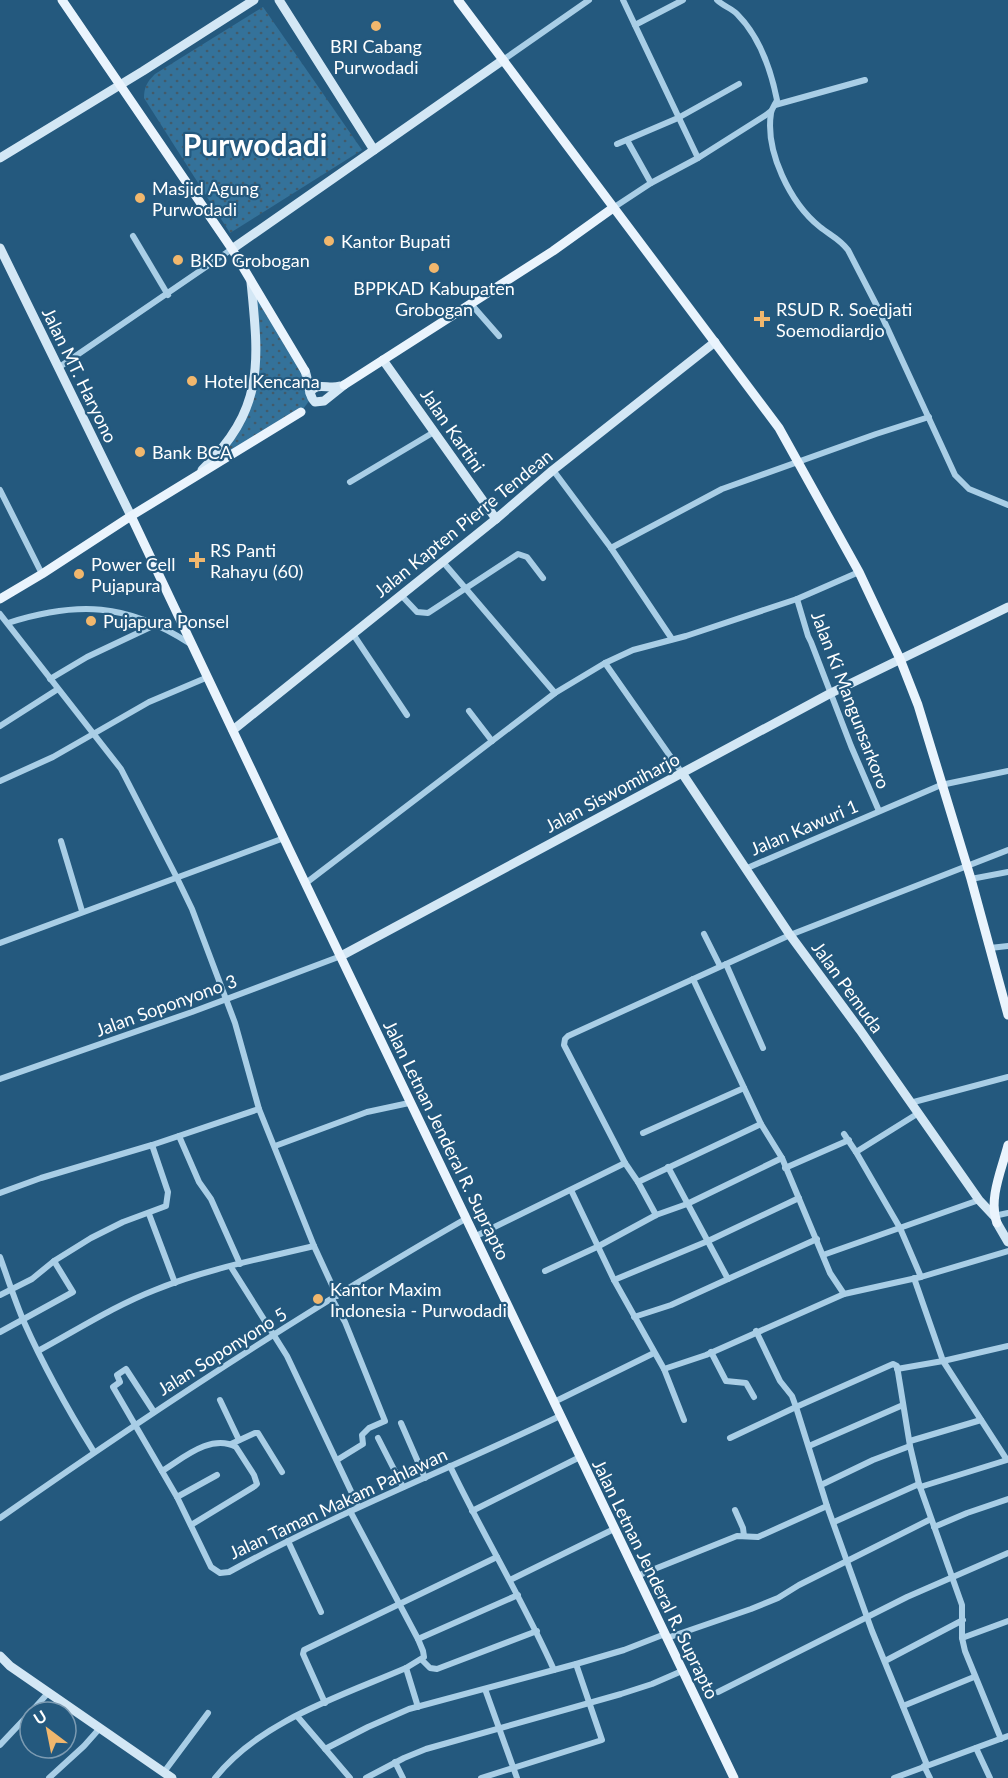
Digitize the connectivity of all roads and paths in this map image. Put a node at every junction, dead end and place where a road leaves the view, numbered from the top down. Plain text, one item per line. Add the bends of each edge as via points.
1 (62, 0) edge
2 (254, 0) edge
3 (279, 0) edge
4 (458, 0) edge
5 (589, 0) edge
6 (623, 0) edge
7 (683, 0) edge
8 (717, 0) edge
9 (635, 25) junction
10 (503, 60) junction
11 (865, 80) dead end
12 (119, 84) junction
13 (739, 84) dead end
14 (773, 107) junction
15 (678, 118) junction
16 (627, 140) junction
17 (617, 144) dead end
18 (374, 150) junction
19 (0, 158) edge
20 (698, 158) junction
21 (651, 183) junction
22 (614, 208) junction
23 (133, 236) dead end
24 (0, 248) edge
25 (232, 249) junction
26 (251, 281) junction
27 (168, 295) junction
28 (471, 304) junction
29 (499, 336) dead end
30 (715, 342) junction
31 (383, 360) junction
32 (58, 368) junction
33 (305, 371) junction
34 (344, 385) junction
35 (322, 387) junction
36 (310, 394) junction
37 (322, 402) junction
38 (301, 412) junction
39 (928, 417) junction
40 (434, 432) junction
41 (799, 461) junction
42 (553, 470) junction
43 (194, 478) junction
44 (350, 482) dead end
45 (0, 490) edge
46 (1008, 505) edge
47 (131, 516) junction
48 (496, 519) junction
49 (611, 548) junction
50 (443, 562) junction
51 (859, 572) junction
52 (42, 574) junction
53 (543, 578) dead end
54 (466, 588) junction
55 (401, 595) junction
56 (0, 599) edge
57 (796, 599) junction
58 (1008, 607) edge
59 (0, 614) edge
60 (8, 623) junction
61 (157, 624) junction
62 (353, 634) junction
63 (672, 639) junction
64 (192, 645) junction
65 (900, 659) junction
66 (605, 663) junction
67 (208, 677) junction
68 (50, 679) junction
69 (58, 689) junction
70 (555, 693) junction
71 (831, 693) junction
72 (469, 711) dead end
73 (407, 715) dead end
74 (0, 726) edge
75 (233, 730) junction
76 (94, 734) junction
77 (492, 741) junction
78 (1008, 771) edge
79 (682, 773) junction
80 (0, 781) edge
81 (941, 785) junction
82 (879, 811) junction
83 (284, 838) junction
84 (61, 841) dead end
85 (1008, 850) edge
86 (966, 866) junction
87 (745, 868) junction
88 (1008, 872) edge
89 (177, 878) junction
90 (970, 879) junction
91 (306, 883) junction
92 (82, 911) junction
93 (704, 934) dead end
94 (790, 935) junction
95 (0, 943) edge
96 (1008, 946) edge
97 (990, 948) junction
98 (341, 956) junction
99 (723, 965) junction
100 (693, 979) junction
101 (226, 999) junction
102 (1008, 1015) edge
103 (763, 1048) dead end
104 (1008, 1077) edge
105 (0, 1079) edge
106 (744, 1088) junction
107 (910, 1102) junction
108 (409, 1103) junction
109 (259, 1109) junction
110 (917, 1114) junction
111 (760, 1124) junction
112 (642, 1133) dead end
113 (179, 1136) junction
114 (152, 1145) junction
115 (1008, 1145) edge
116 (275, 1146) junction
117 (856, 1152) junction
118 (782, 1158) junction
119 (625, 1163) junction
120 (668, 1167) junction
121 (785, 1168) junction
122 (638, 1182) junction
123 (572, 1190) junction
124 (0, 1193) edge
125 (799, 1198) junction
126 (979, 1200) junction
127 (687, 1204) junction
128 (1008, 1212) edge
129 (149, 1214) junction
130 (656, 1215) junction
131 (466, 1218) junction
132 (995, 1219) junction
133 (900, 1228) junction
134 (474, 1237) junction
135 (817, 1239) junction
136 (708, 1241) junction
137 (1008, 1242) edge
138 (314, 1246) junction
139 (597, 1247) junction
140 (1008, 1251) edge
141 (823, 1255) junction
142 (0, 1257) edge
143 (54, 1261) junction
144 (240, 1264) junction
145 (231, 1267) junction
146 (545, 1271) dead end
147 (917, 1277) junction
148 (728, 1279) junction
149 (614, 1280) junction
150 (175, 1283) junction
151 (13, 1290) junction
152 (844, 1294) junction
153 (0, 1295) edge
154 (334, 1298) junction
155 (634, 1317) junction
156 (23, 1319) junction
157 (756, 1331) junction
158 (0, 1332) edge
159 (274, 1335) junction
160 (1008, 1346) edge
161 (38, 1351) junction
162 (711, 1352) junction
163 (654, 1353) junction
164 (943, 1361) junction
165 (664, 1369) junction
166 (897, 1369) junction
167 (754, 1397) dead end
168 (220, 1400) dead end
169 (554, 1402) junction
170 (903, 1405) junction
171 (796, 1407) junction
172 (154, 1412) junction
173 (560, 1416) junction
174 (684, 1420) dead end
175 (981, 1420) junction
176 (401, 1423) dead end
177 (135, 1425) junction
178 (378, 1438) dead end
179 (730, 1438) dead end
180 (239, 1440) junction
181 (231, 1444) junction
182 (910, 1444) junction
183 (809, 1446) junction
184 (94, 1452) junction
185 (580, 1456) junction
186 (338, 1460) junction
187 (1007, 1461) edge
188 (450, 1466) junction
189 (162, 1471) junction
190 (282, 1472) dead end
191 (217, 1475) dead end
192 (425, 1478) junction
193 (821, 1485) junction
194 (920, 1485) junction
195 (403, 1487) junction
196 (177, 1497) junction
197 (1008, 1499) edge
198 (358, 1506) junction
199 (827, 1506) junction
200 (735, 1510) dead end
201 (350, 1511) junction
202 (472, 1511) junction
203 (0, 1518) edge
204 (931, 1519) junction
205 (834, 1522) junction
206 (190, 1525) junction
207 (934, 1527) junction
208 (614, 1529) junction
209 (744, 1536) junction
210 (288, 1541) junction
211 (1008, 1553) edge
212 (497, 1557) junction
213 (848, 1562) junction
214 (637, 1576) junction
215 (953, 1577) junction
216 (510, 1580) junction
217 (518, 1595) junction
218 (399, 1604) junction
219 (321, 1612) dead end
220 (868, 1617) junction
221 (963, 1620) junction
222 (1008, 1621) edge
223 (537, 1631) junction
224 (666, 1636) junction
225 (962, 1638) junction
226 (418, 1639) junction
227 (0, 1656) edge
228 (422, 1660) junction
229 (885, 1661) junction
230 (576, 1664) junction
231 (406, 1668) junction
232 (554, 1670) junction
233 (682, 1671) junction
234 (974, 1677) junction
235 (484, 1689) junction
236 (718, 1692) dead end
237 (48, 1693) junction
238 (42, 1700) edge
239 (589, 1702) junction
240 (325, 1703) junction
241 (903, 1706) junction
242 (418, 1707) junction
243 (208, 1713) dead end
244 (297, 1716) junction
245 (18, 1726) edge
246 (100, 1728) junction
247 (498, 1729) junction
248 (1005, 1737) edge
249 (0, 1745) edge
250 (976, 1748) junction
251 (325, 1749) junction
252 (395, 1762) junction
253 (926, 1766) junction
254 (513, 1768) junction
255 (168, 1775) edge
256 (49, 1778) edge
257 (215, 1778) edge
258 (350, 1778) edge
259 (366, 1778) edge
260 (403, 1778) edge
261 (481, 1778) edge
262 (517, 1778) edge
263 (734, 1778) edge
264 (894, 1778) edge
265 (930, 1778) edge
266 (990, 1778) edge

1 - 12 main road
2 - 12 main road
3 - 18 main road
4 - 10 main road
5 - 10 street
6 - 9 street
7 - 9 street
8 - 14 street via 736,12 761,51 777,100
9 - 15 street
10 - 18 main road
10 - 22 main road
11 - 14 street
12 - 19 main road
12 - 25 main road
13 - 15 street
14 - 20 street
14 - 39 street via 770,139 783,177 801,207 848,250
15 - 16 street
15 - 20 street
16 - 17 street
16 - 21 street
18 - 25 main road
20 - 21 street
21 - 22 street
22 - 28 main road
22 - 30 main road
23 - 27 street
24 - 32 main road, Jalan MT. Haryono
25 - 26 main road
25 - 27 street
26 - 33 main road
26 - 43 main road via 256,324 254,388 231,439
27 - 32 street
28 - 29 street
28 - 31 main road
30 - 41 main road
30 - 42 main road, Jalan Kapten Pierre Tendean
31 - 34 main road
31 - 40 main road, Jalan Kartini
32 - 47 main road, Jalan MT. Haryono
33 - 35 main road
33 - 36 main road
34 - 35 main road
34 - 37 main road
35 - 36 main road via 313,388
35 - 37 main road via 327,394
36 - 37 main road via 315,402
36 - 38 main road
37 - 38 main road
38 - 43 main road
39 - 41 street
39 - 46 street via 962,483
40 - 44 street
40 - 48 main road, Jalan Kartini
41 - 49 street via 722,489
41 - 51 main road
42 - 48 main road, Jalan Kapten Pierre Tendean
42 - 49 street
43 - 47 main road
45 - 52 street
47 - 52 main road
47 - 64 main road, Jalan Letnan Jenderal R. Suprapto
48 - 50 main road, Jalan Kapten Pierre Tendean
49 - 63 street
50 - 54 street
50 - 55 main road, Jalan Kapten Pierre Tendean
51 - 57 street
51 - 65 main road
52 - 56 main road
53 - 54 street via 527,558 518,554
54 - 55 street via 428,613 417,612
54 - 70 street
55 - 62 main road, Jalan Kapten Pierre Tendean
57 - 63 street
57 - 71 street, Jalan Ki Mangunsarkoro
58 - 65 main road, Jalan Siswomiharjo
59 - 60 street
60 - 61 street via 76,608 106,609
60 - 68 street
61 - 64 street
61 - 68 street
62 - 73 street
62 - 75 main road, Jalan Kapten Pierre Tendean
63 - 66 street
64 - 67 main road, Jalan Letnan Jenderal R. Suprapto
65 - 71 main road, Jalan Siswomiharjo
65 - 81 main road
66 - 70 street
66 - 79 street
67 - 75 main road, Jalan Letnan Jenderal R. Suprapto
67 - 76 street via 149,702
68 - 69 street
69 - 74 street
69 - 76 street
70 - 77 street
71 - 79 main road, Jalan Siswomiharjo
71 - 82 street, Jalan Ki Mangunsarkoro
72 - 77 street
75 - 83 main road, Jalan Letnan Jenderal R. Suprapto
76 - 80 street
76 - 89 street via 121,769
77 - 91 street
78 - 81 street, Jalan Kawuri 1
79 - 87 main road, Jalan Pemuda
79 - 98 main road, Jalan Siswomiharjo
81 - 82 street, Jalan Kawuri 1
81 - 86 main road
82 - 87 street, Jalan Kawuri 1
83 - 89 street
83 - 91 main road, Jalan Letnan Jenderal R. Suprapto
84 - 92 street
85 - 86 street
86 - 90 main road
86 - 94 street
87 - 94 main road, Jalan Pemuda
88 - 90 street
89 - 92 street
89 - 101 street
90 - 97 main road
91 - 98 main road, Jalan Letnan Jenderal R. Suprapto
92 - 95 street
93 - 99 street
94 - 99 street
94 - 107 main road, Jalan Pemuda
96 - 97 street
97 - 102 main road
98 - 101 street, Jalan Soponyono 3
98 - 108 main road, Jalan Letnan Jenderal R. Suprapto
99 - 100 street
99 - 103 street
100 - 106 street
100 - 119 street via 565,1039 564,1045
101 - 105 street, Jalan Soponyono 3
101 - 109 street
104 - 107 street
106 - 111 street
106 - 112 street
107 - 110 main road, Jalan Pemuda
108 - 116 street via 367,1112
108 - 131 main road, Jalan Letnan Jenderal R. Suprapto
109 - 113 street
109 - 116 street
110 - 117 street
110 - 126 main road, Jalan Pemuda
111 - 118 street
111 - 120 street
113 - 114 street
113 - 144 street
114 - 124 street
114 - 129 street via 168,1201
115 - 132 main road via 998,1183
116 - 138 street
117 - 121 street via 847,1137
117 - 133 street
118 - 121 street
118 - 127 street
119 - 122 street
119 - 123 street
120 - 122 street
120 - 127 street
121 - 125 street
122 - 130 street
123 - 134 street
123 - 139 street
125 - 135 street
125 - 136 street
126 - 132 main road, Jalan Pemuda
126 - 133 street
127 - 130 street
127 - 136 street
128 - 132 street
129 - 143 street via 106,1230
129 - 150 street
130 - 139 street
131 - 134 main road, Jalan Letnan Jenderal R. Suprapto
131 - 154 street, Jalan Soponyono 5
132 - 137 main road, Jalan Pemuda
133 - 141 street
133 - 147 street
134 - 169 main road, Jalan Letnan Jenderal R. Suprapto
135 - 141 street
135 - 148 street
136 - 148 street
136 - 149 street
138 - 144 street
138 - 154 street
139 - 146 street
139 - 149 street
140 - 147 street
141 - 152 street
142 - 151 street
143 - 151 street
143 - 156 street via 73,1292
144 - 145 street
145 - 150 street
145 - 159 street
147 - 152 street
147 - 164 street
148 - 155 street
149 - 155 street
150 - 161 street via 115,1308
151 - 153 street
151 - 156 street
152 - 157 street
154 - 159 street, Jalan Soponyono 5
154 - 186 street via 385,1421 369,1428 362,1435 363,1444
155 - 163 street
156 - 158 street
156 - 161 street
157 - 162 street
157 - 171 street
159 - 172 street, Jalan Soponyono 5
159 - 186 street
160 - 164 street
161 - 184 street
162 - 165 street
162 - 167 street via 726,1381 746,1383
163 - 165 street
163 - 169 street
164 - 166 street
164 - 175 street
165 - 174 street
166 - 170 street
166 - 171 street via 893,1364
168 - 180 street
169 - 173 main road, Jalan Letnan Jenderal R. Suprapto
170 - 182 street
170 - 183 street
171 - 179 street
171 - 183 street
172 - 177 street, Jalan Soponyono 5
172 - 177 street, Jalan Taman Makam Pahlawan via 126,1369 117,1375 120,1382 113,1387
173 - 185 main road, Jalan Letnan Jenderal R. Suprapto
173 - 188 street, Jalan Taman Makam Pahlawan
175 - 182 street
175 - 187 street
176 - 192 street
177 - 184 street, Jalan Soponyono 5
177 - 189 street, Jalan Taman Makam Pahlawan
178 - 195 street
180 - 181 street
180 - 190 street via 258,1434
181 - 189 street via 214,1443 200,1448
181 - 206 street via 257,1484
182 - 193 street
182 - 194 street
183 - 193 street
184 - 203 street, Jalan Soponyono 5
185 - 202 street
185 - 208 main road, Jalan Letnan Jenderal R. Suprapto
186 - 198 street
187 - 194 street
188 - 192 street, Jalan Taman Makam Pahlawan
188 - 202 street
189 - 196 street, Jalan Taman Makam Pahlawan
191 - 196 street
192 - 195 street, Jalan Taman Makam Pahlawan
193 - 199 street
194 - 204 street
194 - 205 street
195 - 198 street, Jalan Taman Makam Pahlawan
196 - 206 street, Jalan Taman Makam Pahlawan
197 - 207 street
198 - 201 street, Jalan Taman Makam Pahlawan
199 - 205 street
199 - 209 street via 758,1537
200 - 209 street
201 - 210 street, Jalan Taman Makam Pahlawan
201 - 218 street
202 - 212 street
204 - 207 street
204 - 213 street
205 - 213 street
206 - 210 street, Jalan Taman Makam Pahlawan via 211,1567 220,1574
207 - 215 street
208 - 214 main road, Jalan Letnan Jenderal R. Suprapto
208 - 216 street
209 - 214 street
210 - 219 street
211 - 215 street
212 - 216 street
212 - 218 street
213 - 220 street
213 - 224 street via 778,1598
214 - 224 main road, Jalan Letnan Jenderal R. Suprapto
215 - 220 street
215 - 221 street
216 - 217 street
217 - 223 street
217 - 226 street
218 - 226 street
218 - 240 street via 304,1650
220 - 229 street
220 - 236 street
221 - 225 street
221 - 229 street
222 - 225 street
223 - 228 street via 437,1669
223 - 232 street
224 - 230 street
224 - 233 main road, Jalan Letnan Jenderal R. Suprapto
225 - 234 street
226 - 228 street
227 - 237 main road
228 - 231 street
229 - 241 street
230 - 232 street
230 - 239 street
231 - 240 street
231 - 242 street
232 - 235 street
233 - 239 street
233 - 263 main road, Jalan Letnan Jenderal R. Suprapto
234 - 241 street
234 - 248 street
235 - 242 street
235 - 247 street
237 - 238 street
237 - 246 main road
239 - 247 street
239 - 254 street via 602,1741
240 - 244 street
241 - 253 street
242 - 251 street via 368,1726
243 - 255 street
244 - 251 street
244 - 257 street via 272,1728
245 - 249 street
246 - 255 main road
246 - 256 street
247 - 252 street
247 - 254 street
248 - 250 street
250 - 253 street
250 - 266 street
251 - 258 street
252 - 259 street
252 - 260 street
253 - 264 street
253 - 265 street
254 - 261 street
254 - 262 street

